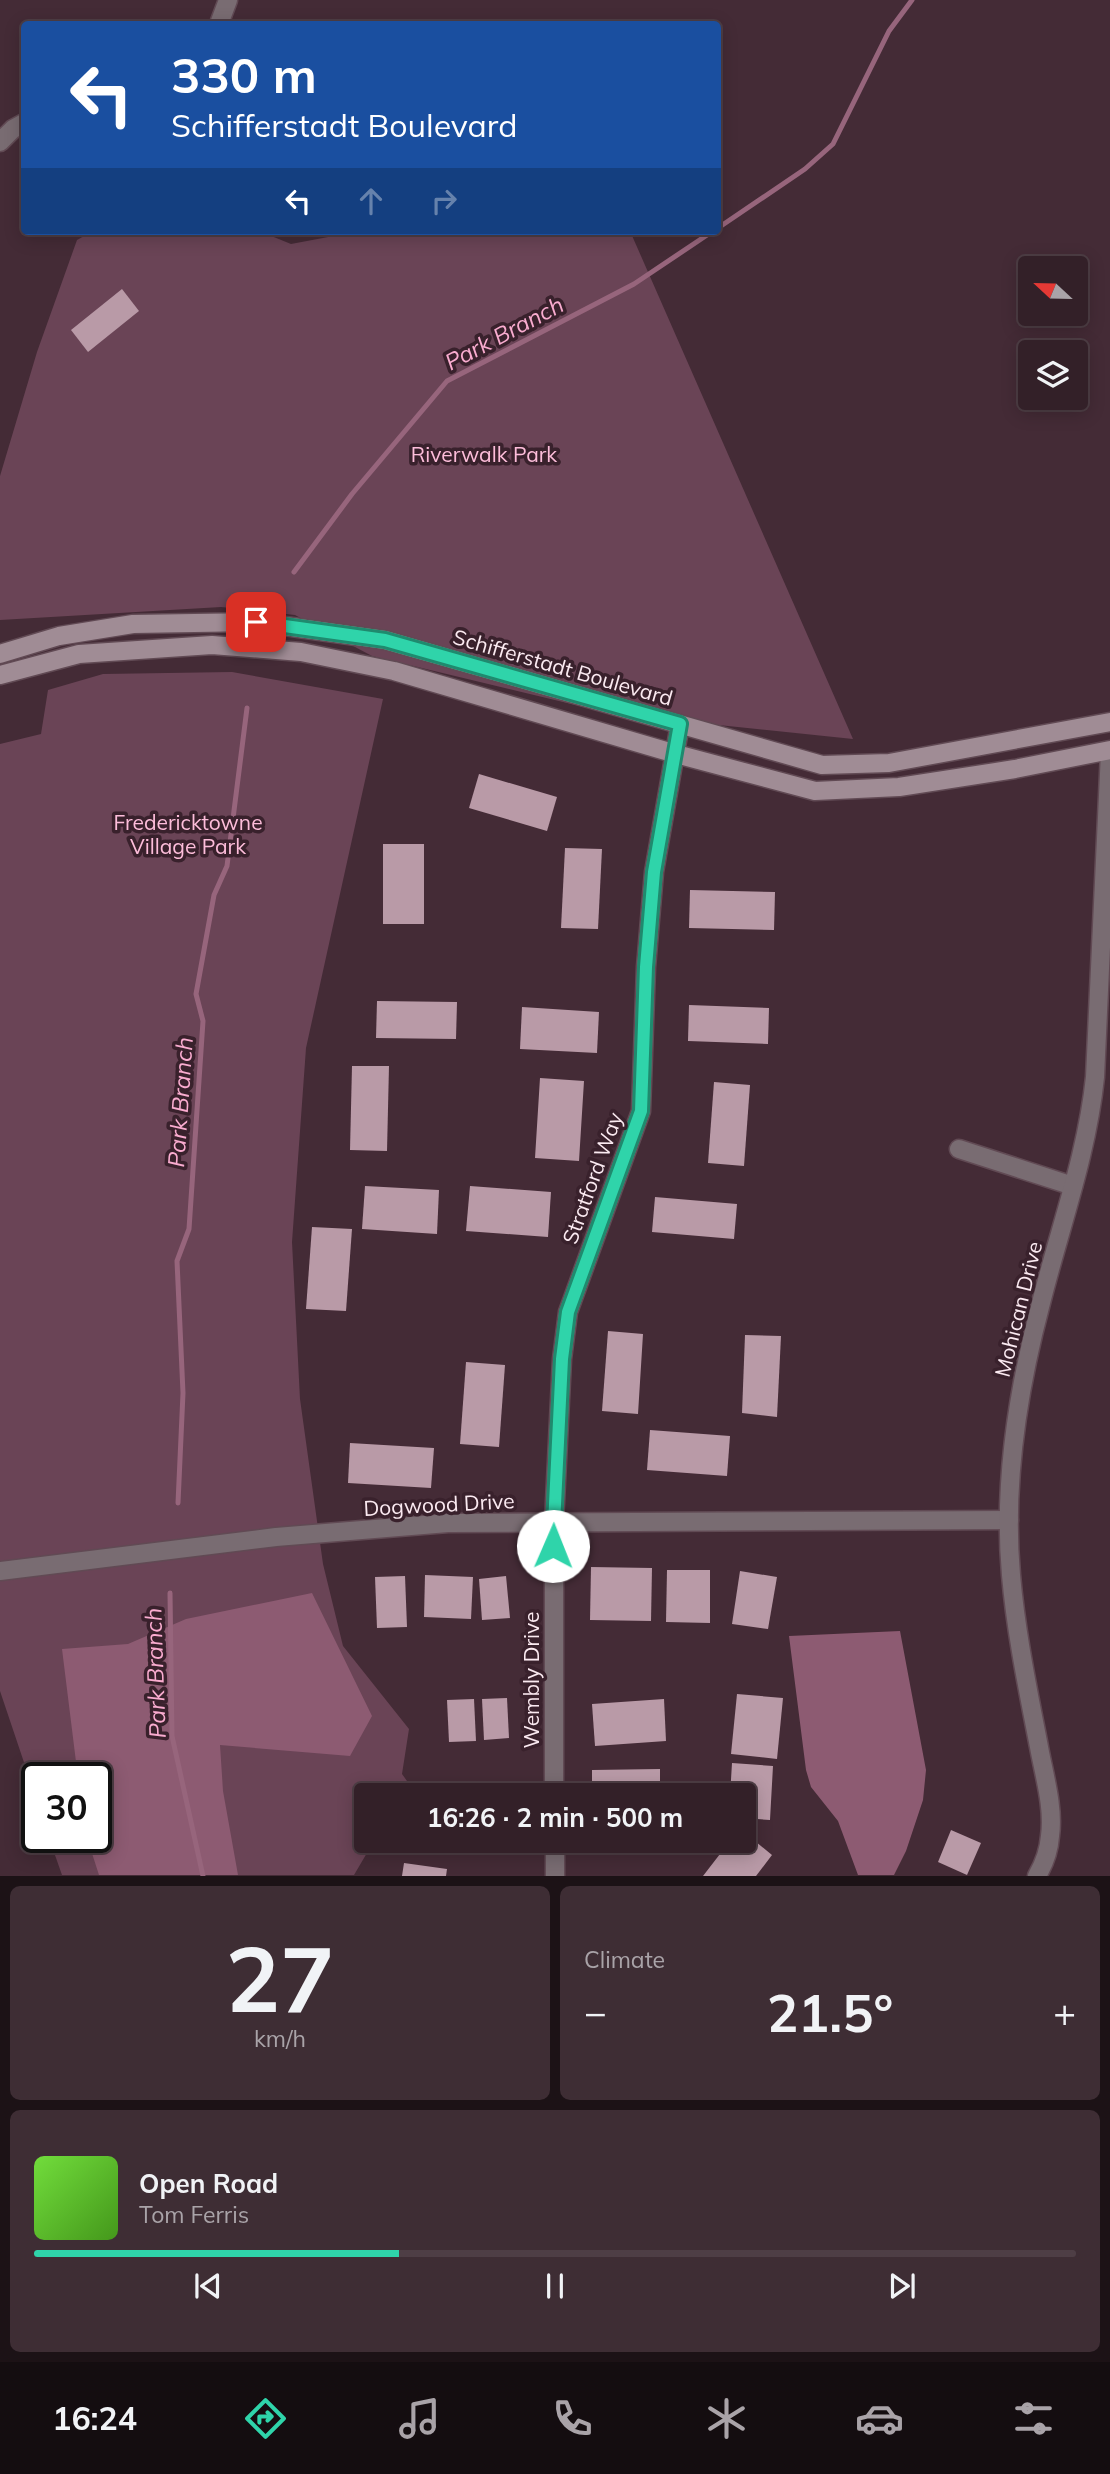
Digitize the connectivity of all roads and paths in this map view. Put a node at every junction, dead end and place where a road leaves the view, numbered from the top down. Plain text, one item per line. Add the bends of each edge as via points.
1 (228, 0) edge
2 (220, 21) edge
3 (21, 125) edge
4 (0, 142) edge
5 (0, 654) edge
6 (0, 675) edge
7 (1110, 722) edge
8 (680, 724) junction
9 (1110, 744) edge
10 (1110, 751) edge
11 (676, 754) junction
12 (959, 1149) dead end
13 (1073, 1186) junction
14 (1009, 1520) junction
15 (554, 1522) junction
16 (0, 1571) edge
17 (554, 1783) edge
18 (555, 1853) edge
19 (555, 1875) edge
20 (1037, 1875) edge

1 - 2 street
3 - 4 street
5 - 8 main road, Schifferstadt Boulevard via 59,636 133,624 256,622 385,640
6 - 11 main road via 92,653 212,645 301,652 394,671
7 - 8 main road, Schifferstadt Boulevard via 889,763 822,765
7 - 9 street
8 - 11 street, Stratford Way
10 - 11 main road via 899,787 842,792 815,791
10 - 13 street, Mohican Drive via 1095,1077 1090,1121
11 - 15 street, Stratford Way via 654,872 641,1111 568,1312
12 - 13 street
13 - 14 street, Mohican Drive via 1023,1379
14 - 15 street, Dogwood Drive
14 - 20 street, Mohican Drive via 1020,1648 1049,1799 1051,1834
15 - 16 street, Dogwood Drive via 448,1523 276,1537
15 - 17 street, Wembly Drive
18 - 19 street

